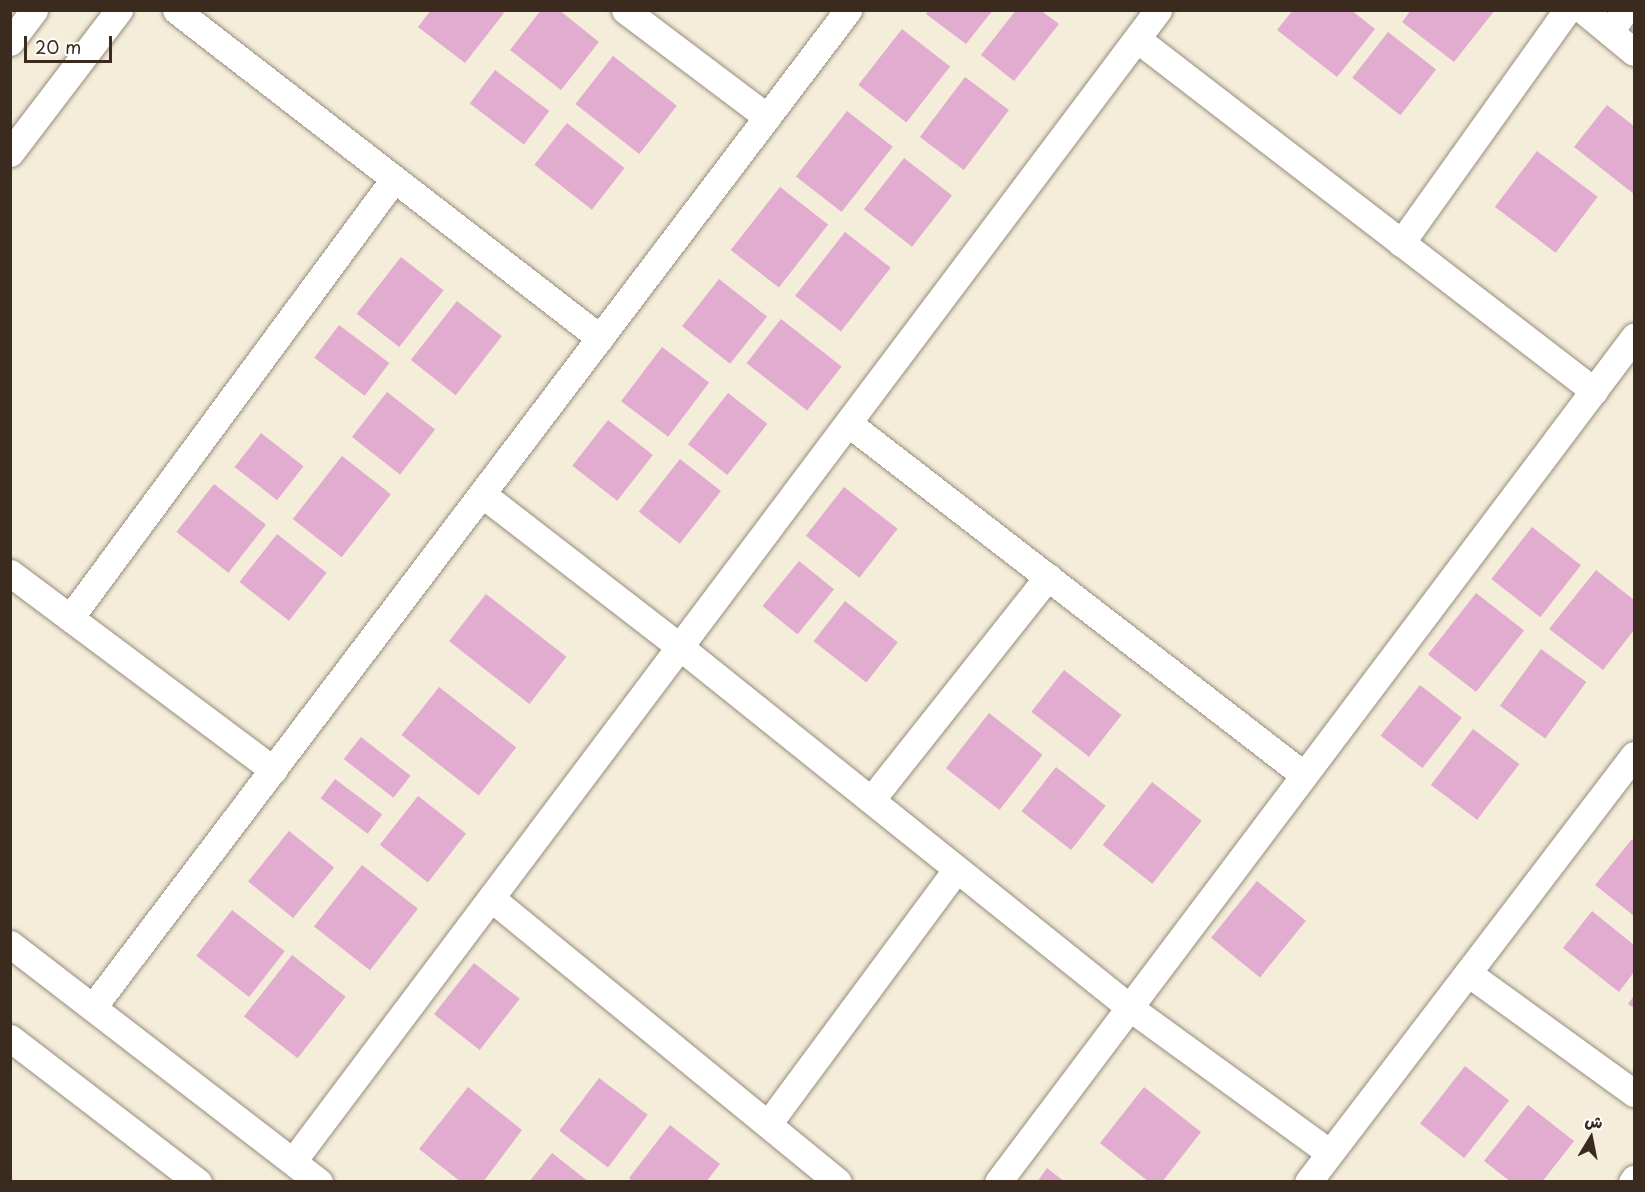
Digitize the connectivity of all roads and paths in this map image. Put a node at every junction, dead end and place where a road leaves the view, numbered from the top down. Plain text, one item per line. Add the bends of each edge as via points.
1 (34, 10) edge
2 (119, 10) edge
3 (176, 10) edge
4 (624, 10) edge
5 (848, 10) edge
6 (1158, 10) edge
7 (1567, 10) edge
8 (1583, 10) edge
9 (1625, 10) edge
10 (1610, 32) junction
11 (1137, 39) junction
12 (10, 42) edge
13 (1635, 52) edge
14 (767, 117) junction
15 (10, 153) edge
16 (394, 179) junction
17 (1401, 243) junction
18 (1635, 337) edge
19 (600, 338) junction
20 (1594, 391) junction
21 (848, 423) junction
22 (482, 494) junction
23 (10, 573) edge
24 (1048, 577) junction
25 (70, 618) junction
26 (680, 647) junction
27 (1631, 766) edge
28 (273, 770) junction
29 (1304, 775) junction
30 (871, 800) junction
31 (957, 869) junction
32 (491, 898) junction
33 (10, 944) edge
34 (1468, 973) junction
35 (93, 1007) junction
36 (1129, 1007) junction
37 (10, 1038) edge
38 (1635, 1093) edge
39 (768, 1125) junction
40 (1330, 1153) junction
41 (293, 1161) junction
42 (198, 1182) edge
43 (319, 1182) edge
44 (838, 1182) edge
45 (998, 1182) edge
46 (1308, 1182) edge

1 - 12 street
2 - 15 street
3 - 16 street
4 - 14 street
5 - 14 street
6 - 11 street
7 - 17 street
8 - 10 street
9 - 10 street
10 - 13 street
11 - 17 street
11 - 21 street
14 - 19 street
16 - 19 street
16 - 25 street
17 - 20 street
18 - 20 street
19 - 22 street
20 - 29 street
21 - 24 street
21 - 26 street
22 - 26 street
22 - 28 street
23 - 25 street
24 - 29 street
24 - 30 street
25 - 28 street
26 - 30 street
26 - 32 street
27 - 34 street
28 - 35 street
29 - 36 street
30 - 31 street
31 - 36 street
31 - 39 street
32 - 39 street
32 - 41 street
33 - 35 street
34 - 38 street
34 - 40 street
35 - 41 street
36 - 40 street
36 - 45 street
37 - 42 street
39 - 44 street
40 - 46 street
41 - 43 street

